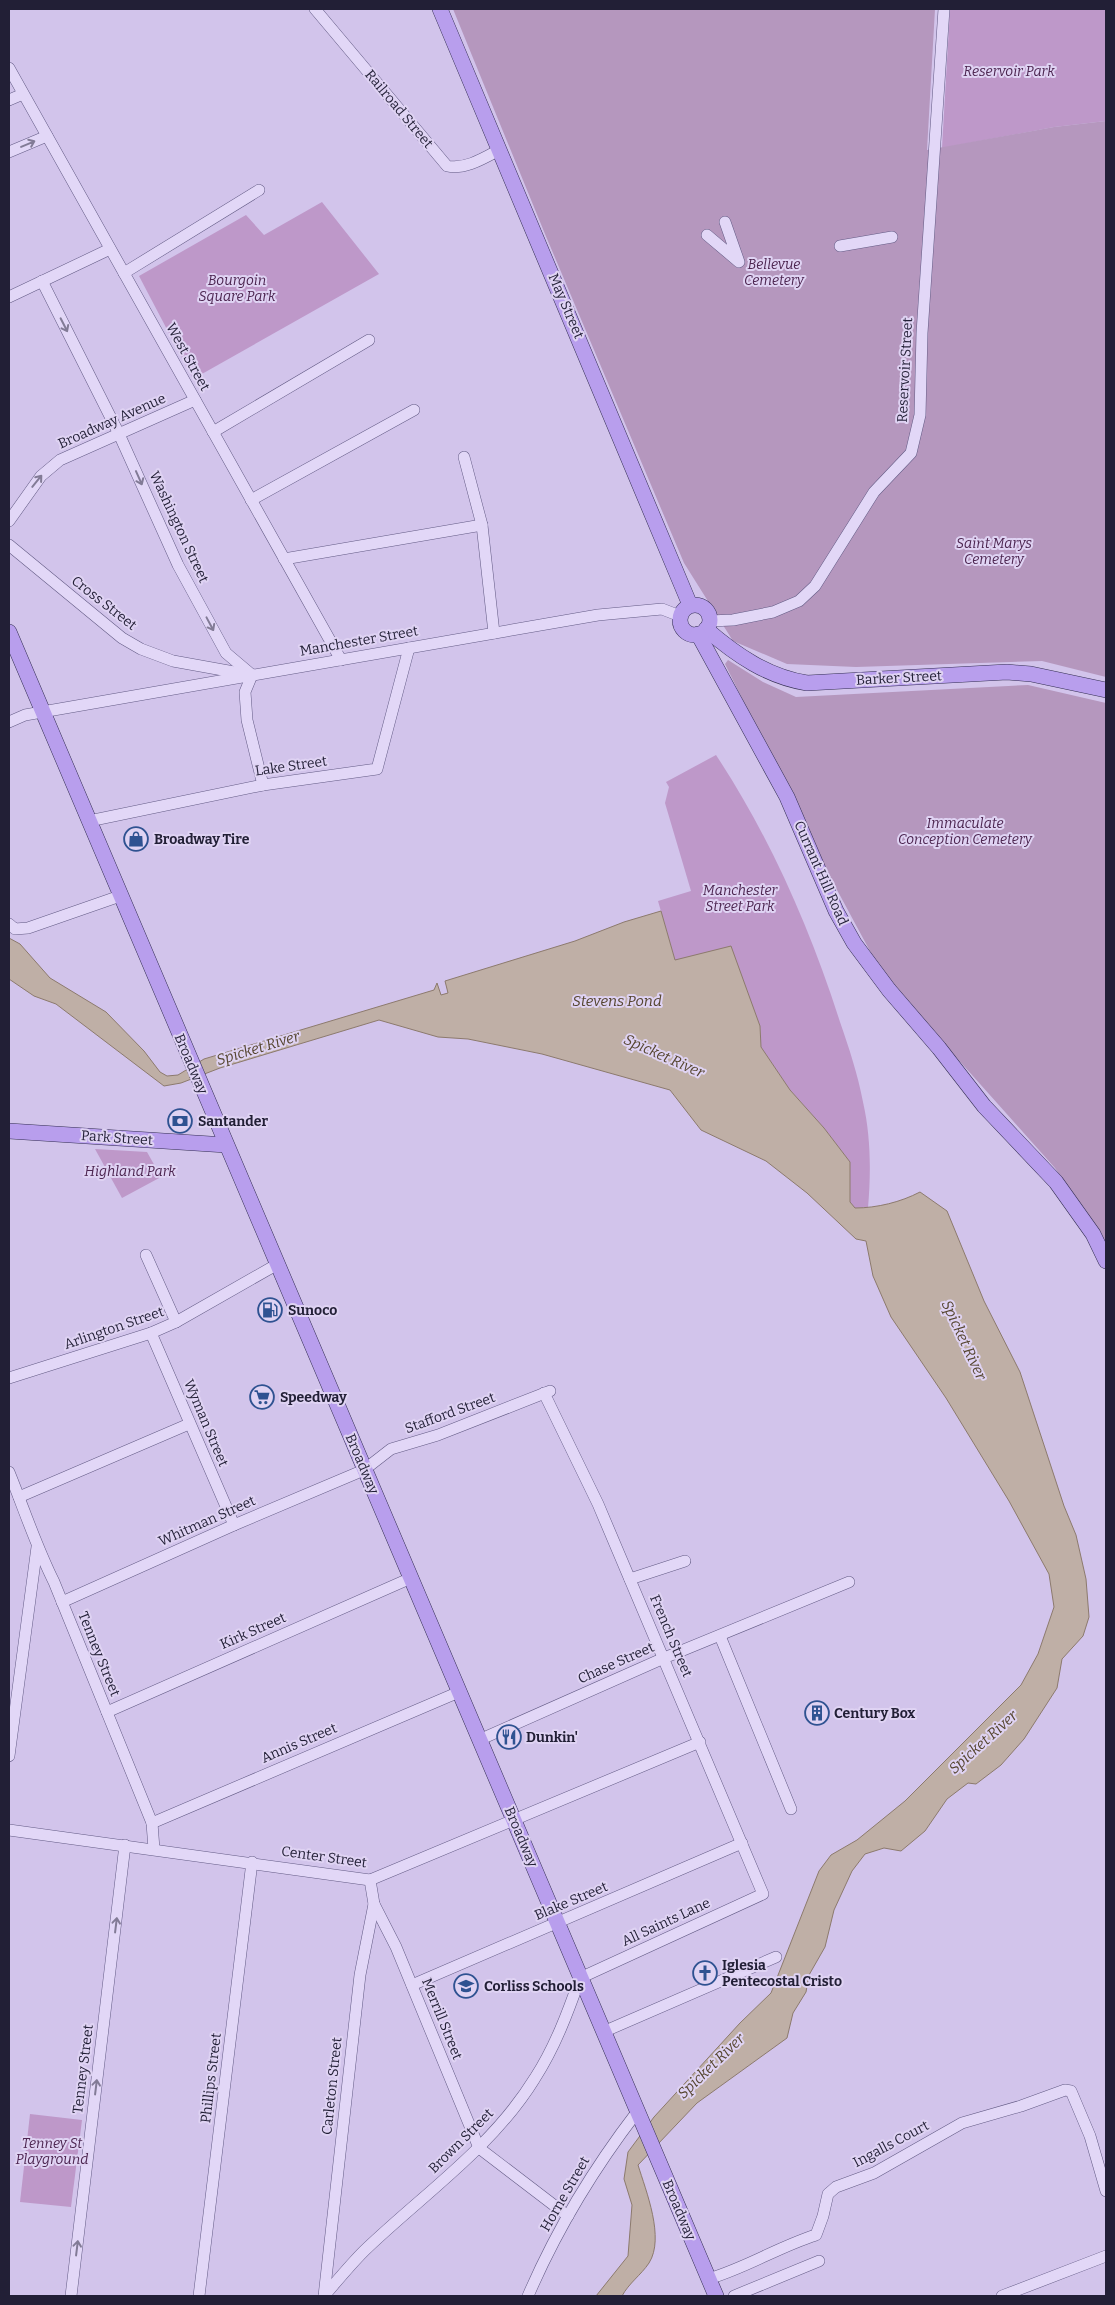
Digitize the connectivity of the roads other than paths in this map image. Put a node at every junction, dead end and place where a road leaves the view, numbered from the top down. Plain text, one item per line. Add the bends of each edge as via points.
1 (315, 9) edge
2 (440, 9) edge
3 (944, 9) edge
4 (9, 68) edge
5 (23, 94) junction
6 (9, 100) edge
7 (47, 136) junction
8 (499, 150) junction
9 (9, 152) edge
10 (259, 190) dead end
11 (725, 222) dead end
12 (707, 235) dead end
13 (892, 237) dead end
14 (840, 246) dead end
15 (110, 249) junction
16 (124, 273) junction
17 (42, 281) junction
18 (9, 297) edge
19 (370, 340) dead end
20 (195, 400) junction
21 (414, 410) dead end
22 (213, 432) junction
23 (119, 434) junction
24 (464, 457) dead end
25 (251, 500) junction
26 (9, 521) edge
27 (482, 525) junction
28 (9, 545) edge
29 (284, 559) junction
30 (685, 610) junction
31 (705, 628) junction
32 (9, 632) edge
33 (494, 632) junction
34 (409, 648) junction
35 (341, 660) junction
36 (252, 675) junction
37 (1106, 690) edge
38 (42, 712) junction
39 (9, 722) edge
40 (263, 785) junction
41 (89, 821) junction
42 (120, 896) junction
43 (9, 924) edge
44 (9, 1131) edge
45 (226, 1145) junction
46 (146, 1255) dead end
47 (1106, 1261) edge
48 (276, 1265) junction
49 (176, 1322) junction
50 (151, 1333) junction
51 (9, 1378) edge
52 (547, 1392) joint
53 (190, 1424) junction
54 (364, 1470) junction
55 (9, 1472) edge
56 (19, 1497) junction
57 (234, 1525) junction
58 (37, 1547) junction
59 (685, 1562) dead end
60 (411, 1578) junction
61 (630, 1579) junction
62 (849, 1582) dead end
63 (62, 1602) junction
64 (720, 1636) junction
65 (664, 1658) junction
66 (459, 1692) junction
67 (107, 1712) junction
68 (479, 1740) junction
69 (700, 1742) junction
70 (9, 1756) edge
71 (791, 1809) dead end
72 (514, 1820) junction
73 (152, 1823) junction
74 (9, 1830) edge
75 (742, 1844) junction
76 (125, 1845) junction
77 (154, 1849) junction
78 (252, 1862) junction
79 (370, 1880) junction
80 (763, 1894) joint
81 (374, 1904) junction
82 (557, 1923) junction
83 (776, 1957) dead end
84 (580, 1978) junction
85 (412, 1985) junction
86 (603, 2032) junction
87 (639, 2116) junction
88 (479, 2148) junction
89 (1106, 2191) edge
90 (568, 2216) junction
91 (1106, 2256) edge
92 (819, 2261) dead end
93 (708, 2279) junction
94 (71, 2296) edge
95 (199, 2296) edge
96 (324, 2296) edge
97 (528, 2296) edge
98 (716, 2296) edge
99 (734, 2296) edge
100 (1002, 2296) edge

1 - 8 street, Railroad Street via 447,166 472,163
2 - 8 main road, May Street
3 - 31 street, Reservoir Street via 922,332 920,415 911,453 874,492 815,586 799,601 773,612
4 - 5 street, West Street
5 - 6 street
5 - 7 street, West Street
9 -> 7 street
7 - 15 street, West Street
8 - 30 main road, May Street
10 - 16 street
11 - 12 street via 739,262
13 - 14 street
15 - 16 street, West Street
15 - 17 street
16 - 20 street, West Street
17 - 18 street
17 -> 23 street, Washington Street
19 - 22 street
20 - 22 street, West Street
20 - 23 street, Broadway Avenue
21 - 25 street
22 - 25 street, West Street
26 -> 23 street, Broadway Avenue via 41,476 60,460
23 -> 36 street, Washington Street via 178,565 226,653
24 - 27 street
25 - 29 street, West Street
27 - 29 street
27 - 33 street
28 - 36 street, Cross Street via 122,638 141,649 173,661
29 - 35 street, West Street
30 - 31 main road via 700,605 704,608
30 - 31 main road via 681,626 684,630 693,635
30 - 33 street, Manchester Street via 649,609
31 - 37 main road, Barker Street via 728,648 764,670 786,680 807,684 1007,672
31 - 47 main road, Currant Hill Road via 787,797 836,911 854,943 984,1106 1056,1182 1093,1234
32 - 38 main road, Broadway
33 - 34 street, Manchester Street
34 - 35 street, Manchester Street
34 - 40 street, Lake Street via 377,768
35 - 36 street, Manchester Street
36 - 38 street, Manchester Street
36 - 40 street via 245,692 247,720
38 - 39 street, Manchester Street
38 - 41 main road, Broadway
40 - 41 street, Lake Street
41 - 42 main road, Broadway
42 - 43 street via 28,928 15,929
42 - 45 main road, Broadway
44 - 45 main road, Park Street
45 - 48 main road, Broadway
46 - 49 street
48 - 49 street, Arlington Street
48 - 54 main road, Broadway
49 - 50 street, Arlington Street
50 - 51 street, Arlington Street
50 - 53 street, Wyman Street
52 - 54 street, Stafford Street via 438,1435 391,1449
52 - 61 street, French Street
53 - 56 street
53 - 57 street, Wyman Street
54 - 57 street, Whitman Street
54 - 60 main road, Broadway
55 - 56 street, Tenney Street
56 - 58 street, Tenney Street
57 - 63 street, Whitman Street
58 - 63 street, Tenney Street
58 - 70 street
59 - 61 street
60 - 66 main road, Broadway
60 - 67 street, Kirk Street
61 - 65 street, French Street
62 - 64 street, Chase Street
63 - 67 street, Tenney Street
64 - 65 street, Chase Street
64 - 71 street
65 - 68 street, Chase Street
65 - 69 street, French Street
66 - 68 main road, Broadway
66 - 73 street, Annis Street
67 - 73 street, Tenney Street
68 - 72 main road, Broadway
69 - 72 street, Center Street
69 - 75 street, French Street
72 - 79 street, Center Street
72 - 82 main road, Broadway
73 - 77 street, Tenney Street
74 - 76 street, Center Street
75 - 80 street, French Street
75 - 82 street, Blake Street
76 - 77 street, Center Street
94 -> 76 street, Tenney Street
77 - 78 street, Center Street
78 - 79 street, Center Street
78 - 95 street, Phillips Street
79 - 81 street, Carleton Street
80 - 84 street, All Saints Lane
81 - 85 street, Merrill Street
81 - 96 street, Carleton Street via 360,1975
82 - 84 main road, Broadway
82 - 85 street, Blake Street
83 - 86 street
84 - 86 main road, Broadway
84 - 88 street, Brown Street via 562,2028 535,2079
85 - 88 street, Merrill Street
86 - 87 main road, Broadway
87 - 90 street, Horne Street via 617,2138
87 - 93 main road, Broadway
88 - 90 street
88 - 96 street, Brown Street via 363,2251
89 - 93 street, Ingalls Court via 1090,2136 1071,2091 1065,2090 962,2123 874,2173 836,2188 828,2194 816,2235 792,2242 731,2272
90 - 97 street, Horne Street
91 - 100 street
92 - 99 street
93 - 98 main road, Broadway

